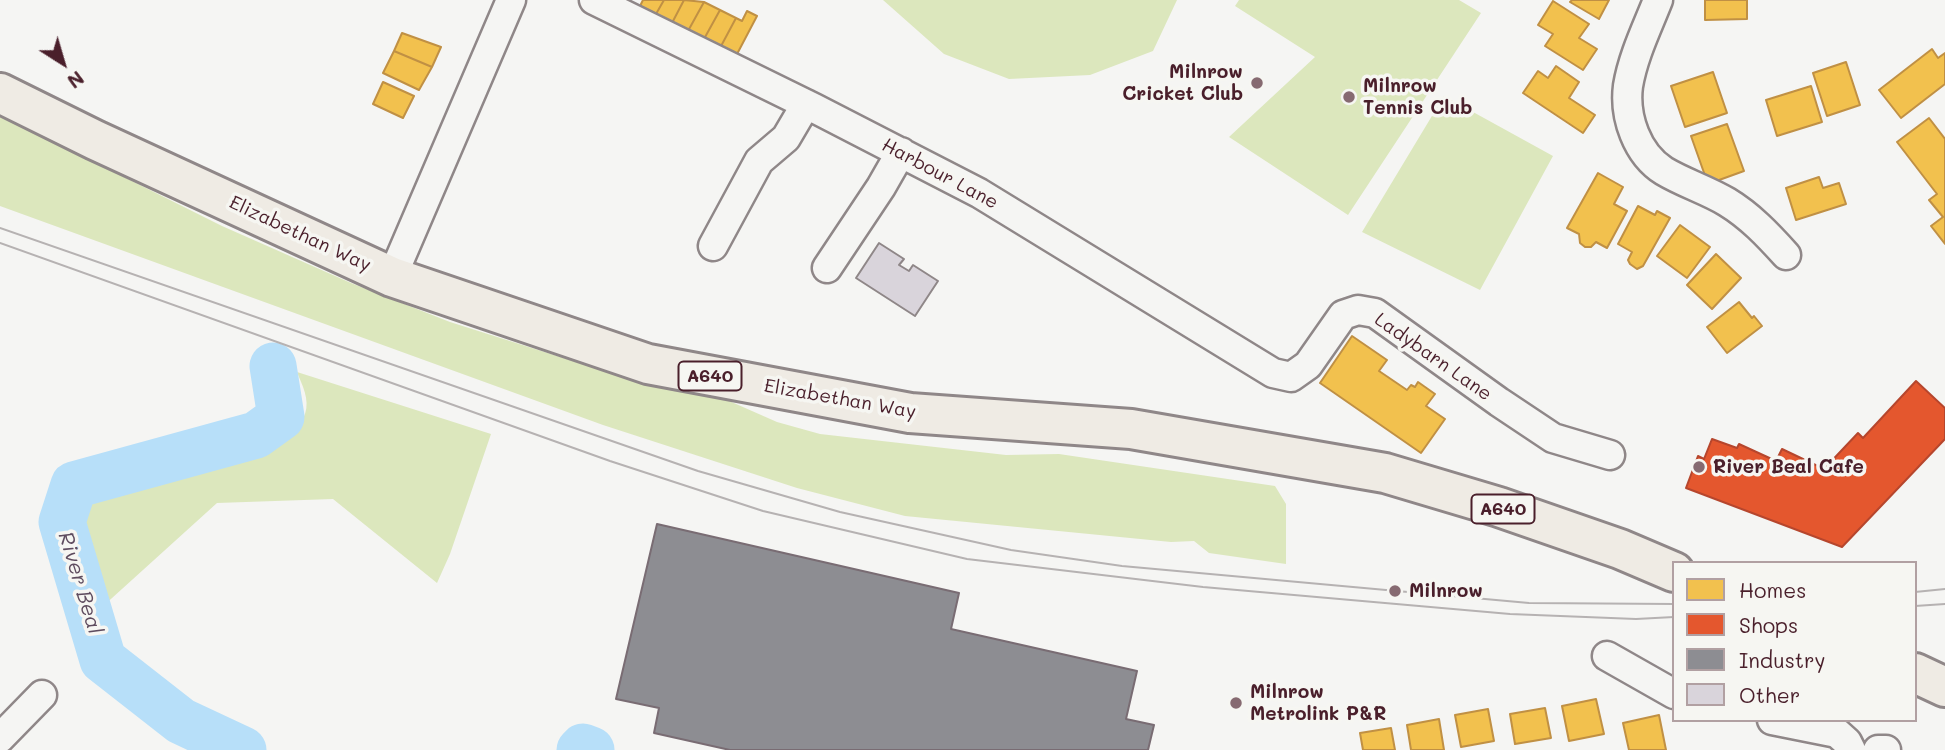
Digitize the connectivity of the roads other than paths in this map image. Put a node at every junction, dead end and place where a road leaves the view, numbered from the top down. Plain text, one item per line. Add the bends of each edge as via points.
1 (512, 0) edge
2 (594, 0) edge
3 (1658, 0) edge
4 (0, 93) edge
5 (806, 104) junction
6 (901, 152) junction
7 (713, 246) dead end
8 (1786, 256) dead end
9 (827, 268) dead end
10 (392, 277) junction
11 (1273, 373) joint
12 (1610, 455) dead end
13 (1672, 571) edge
14 (1607, 656) dead end
15 (1672, 693) edge
16 (42, 695) dead end
17 (1782, 722) edge
18 (0, 737) edge
19 (1852, 750) edge
20 (1878, 750) edge
21 (1886, 750) edge

1 - 10 street
2 - 5 street, Harbour Lane
3 - 8 street via 1628,88 1632,130 1661,170 1726,201
4 - 10 main road, Elizabethan Way / A640
5 - 6 street, Harbour Lane
5 - 7 street via 786,138 759,160
6 - 9 street
6 - 11 street, Harbour Lane via 979,193
10 - 13 main road, Elizabethan Way / A640 via 648,364 909,412 1131,429 1373,471 1499,508
11 - 12 street, Ladybarn Lane via 1291,377 1308,365 1343,315 1358,310 1375,313 1553,438
14 - 15 street
16 - 18 street
17 - 19 street via 1837,733
20 - 21 street

